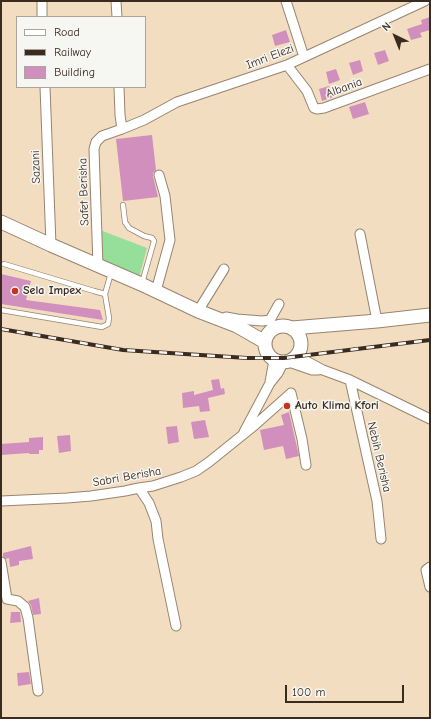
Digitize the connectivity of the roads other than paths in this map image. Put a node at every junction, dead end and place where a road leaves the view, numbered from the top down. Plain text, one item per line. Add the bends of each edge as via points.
1 (42, 1) edge
2 (116, 1) edge
3 (286, 1) edge
4 (425, 1) edge
5 (42, 16) edge
6 (117, 16) edge
7 (304, 57) junction
8 (287, 65) junction
9 (430, 69) edge
10 (45, 88) edge
11 (119, 88) edge
12 (122, 129) junction
13 (159, 175) dead end
14 (123, 205) dead end
15 (1, 222) edge
16 (360, 234) dead end
17 (51, 245) junction
18 (4, 264) dead end
19 (98, 266) junction
20 (224, 269) dead end
21 (111, 271) junction
22 (141, 284) junction
23 (156, 291) junction
24 (105, 294) junction
25 (279, 304) dead end
26 (1, 310) edge
27 (199, 310) junction
28 (430, 315) edge
29 (377, 321) junction
30 (272, 324) junction
31 (331, 325) junction
32 (237, 326) junction
33 (292, 328) junction
34 (301, 340) junction
35 (265, 342) junction
36 (286, 360) junction
37 (350, 380) junction
38 (430, 419) edge
39 (243, 435) junction
40 (306, 466) dead end
41 (139, 488) junction
42 (1, 501) edge
43 (381, 539) dead end
44 (1, 562) edge
45 (430, 567) edge
46 (430, 587) edge
47 (176, 626) dead end
48 (38, 691) dead end

1 - 5 street
2 - 6 street
3 - 7 street
4 - 7 street, Imri Elezi
7 - 8 street, Imri Elezi
8 - 9 street, Albania via 317,109
8 - 12 street, Imri Elezi via 177,102
10 - 17 street, Sazani
11 - 12 street
12 - 19 street, Safet Berisha via 102,136 94,149
13 - 23 street via 170,240
14 - 22 lane via 125,222 130,228 154,241
15 - 17 street
16 - 29 street
17 - 19 street
18 - 24 lane
19 - 21 street
20 - 27 street
21 - 22 street
21 - 24 lane
22 - 23 street
23 - 27 street
24 - 26 lane via 109,318 108,324 102,327
25 - 30 street
27 - 30 street
27 - 32 street
28 - 29 street
29 - 31 street
30 - 32 street
30 - 33 street
30 - 35 street
31 - 33 street
31 - 34 street
32 - 35 street
33 - 34 street
34 - 36 street via 302,346
35 - 36 street via 266,352
36 - 37 street
36 - 39 street, Sabri Berisha
37 - 38 street
37 - 43 street, Nebih Berisha via 376,494
39 - 40 street, Sabri Berisha via 291,394
39 - 41 street, Sabri Berisha via 196,470 153,486
41 - 42 street, Sabri Berisha via 67,498
41 - 47 street via 149,503 156,521
44 - 48 street via 7,599 18,601 25,607
45 - 46 street via 426,570

